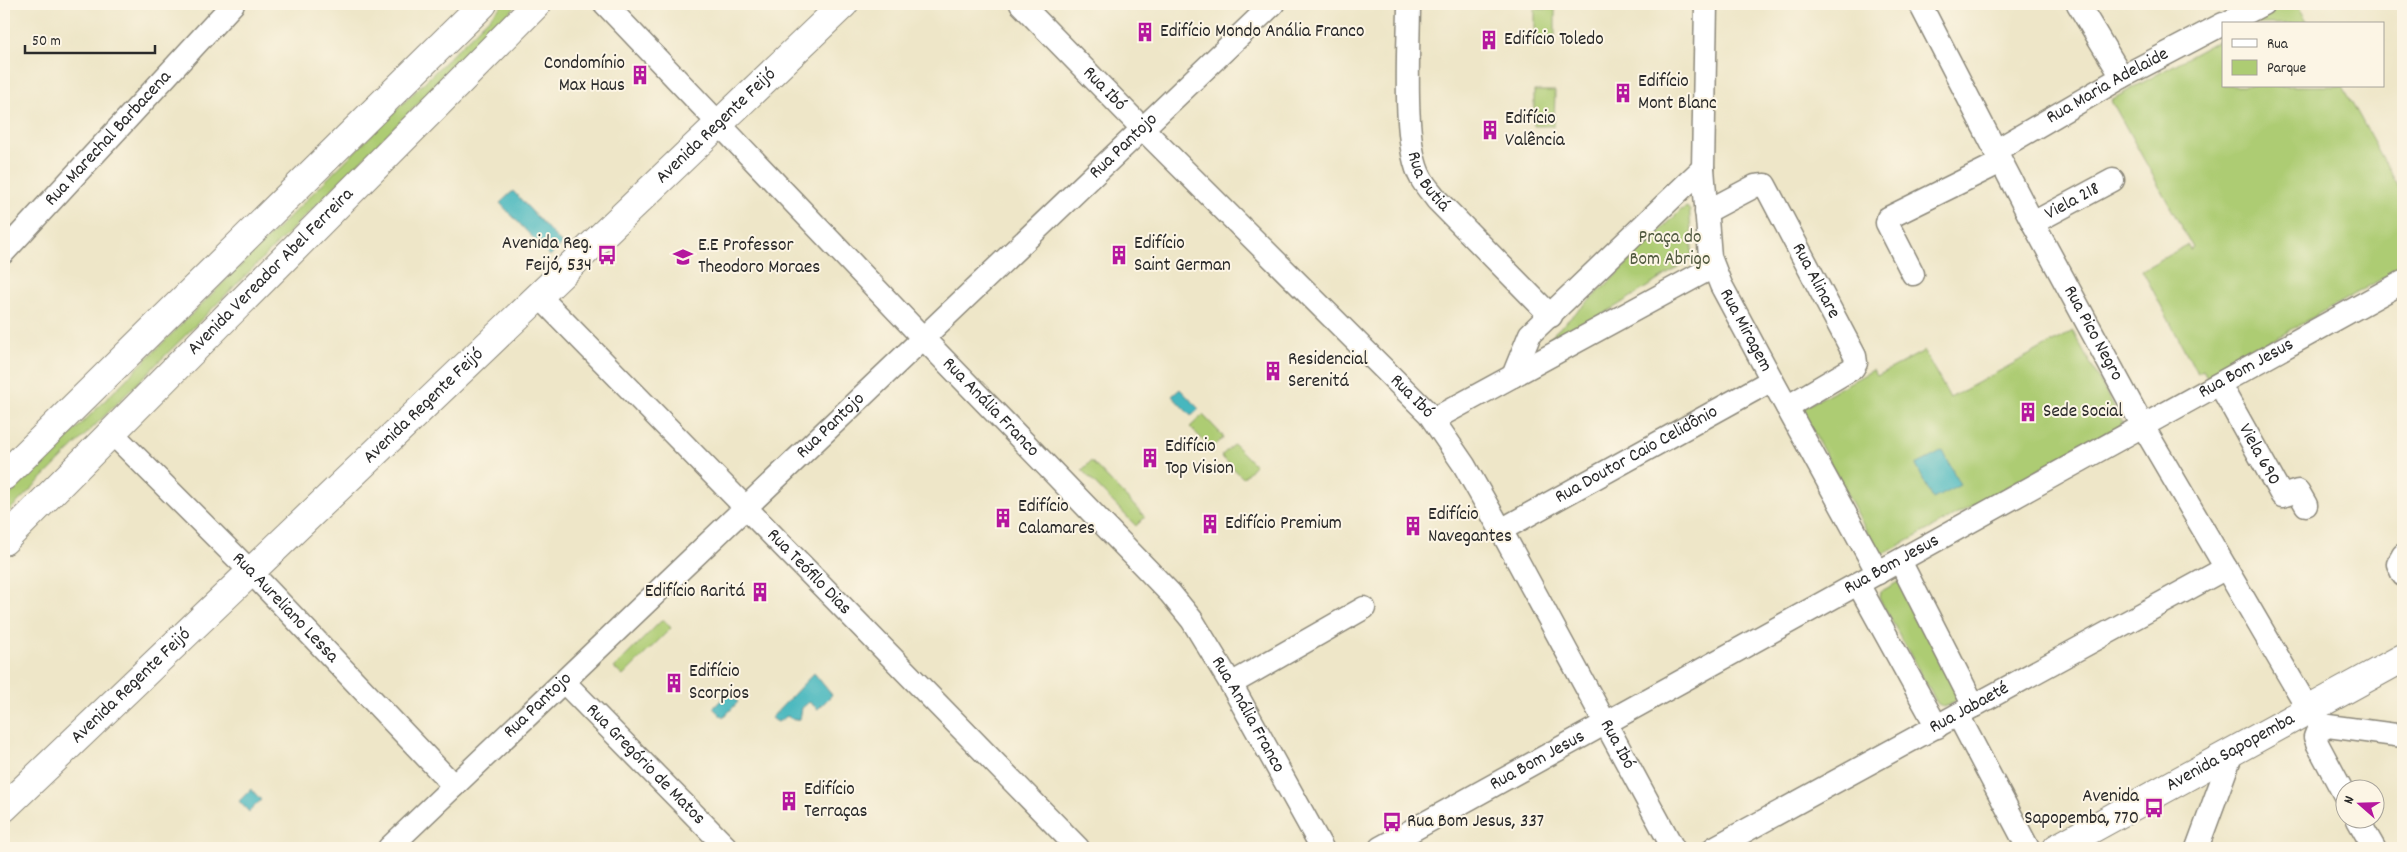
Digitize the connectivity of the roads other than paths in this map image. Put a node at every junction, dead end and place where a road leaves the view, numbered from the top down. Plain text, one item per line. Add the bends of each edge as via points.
1 (233, 4) edge
2 (483, 4) edge
3 (537, 4) edge
4 (605, 4) edge
5 (844, 4) edge
6 (1021, 4) edge
7 (1273, 4) edge
8 (1409, 4) edge
9 (1706, 4) edge
10 (1920, 4) edge
11 (2078, 4) edge
12 (2263, 4) edge
13 (2228, 22) edge
14 (2222, 25) edge
15 (2122, 77) junction
16 (719, 124) junction
17 (1143, 129) junction
18 (1998, 156) junction
19 (1703, 168) junction
20 (2113, 180) dead end
21 (1706, 212) junction
22 (2033, 223) junction
23 (4, 252) edge
24 (1713, 267) junction
25 (1913, 274) dead end
26 (2403, 282) edge
27 (539, 296) junction
28 (1550, 316) junction
29 (922, 337) junction
30 (1513, 376) junction
31 (1772, 380) junction
32 (2220, 385) junction
33 (1787, 407) junction
34 (1434, 419) junction
35 (2144, 428) junction
36 (112, 433) junction
37 (4, 476) edge
38 (2306, 505) dead end
39 (745, 509) junction
40 (1501, 530) junction
41 (4, 541) edge
42 (2403, 555) edge
43 (1900, 561) junction
44 (2226, 568) junction
45 (251, 572) junction
46 (2403, 576) edge
47 (1868, 579) junction
48 (1364, 608) dead end
49 (2403, 658) edge
50 (564, 682) junction
51 (1231, 684) junction
52 (2346, 690) junction
53 (1966, 710) junction
54 (2309, 710) junction
55 (1604, 724) junction
56 (1936, 727) junction
57 (2347, 730) junction
58 (2403, 736) edge
59 (2232, 753) junction
60 (2337, 780) edge
61 (454, 786) junction
62 (4, 808) edge
63 (2364, 830) edge
64 (389, 848) edge
65 (727, 848) edge
66 (1078, 848) edge
67 (1322, 848) edge
68 (1380, 848) edge
69 (1673, 848) edge
70 (1714, 848) edge
71 (2028, 848) edge
72 (2057, 848) edge
73 (2197, 848) edge
74 (2374, 848) edge

1 - 23 street, Rua Marechal Barbacena
2 - 37 main road
3 - 36 main road, Avenida Vereador Abel Ferreira
4 - 16 street, Rua Anália Franco
5 - 16 main road, Avenida Regente Feijó
6 - 17 street, Rua Ibó
7 - 17 street, Rua Pantojo
8 - 28 street, Rua Butiá via 1409,129 1413,159 1421,178 1437,200
9 - 19 street, Rua Miragem
10 - 18 street, Rua Pico Negro
11 - 15 street
12 - 13 street, Rua Maria Adelaide
14 - 15 street, Rua Maria Adelaide
15 - 18 street, Rua Maria Adelaide
16 - 27 main road, Avenida Regente Feijó
16 - 29 street, Rua Anália Franco
17 - 29 street, Rua Pantojo
17 - 34 street, Rua Ibó
18 - 22 street, Rua Pico Negro
18 - 25 street, Rua Maria Adelaide via 1888,218 1887,223
19 - 21 street, Rua Miragem
19 - 28 street
20 - 22 street, Viela 218
21 - 24 street, Rua Miragem via 1708,249
21 - 33 street, Rua Alinare via 1755,186 1765,185 1855,356 1856,363 1852,368
22 - 35 street, Rua Pico Negro
24 - 30 street
24 - 31 street, Rua Miragem
26 - 32 street, Rua Bom Jesus
27 - 39 street, Rua Teófilo Dias
27 - 45 main road, Avenida Regente Feijó
28 - 30 street via 1530,334
29 - 39 street, Rua Pantojo
29 - 51 street, Rua Anália Franco via 1170,593 1192,620
30 - 34 street
31 - 33 street, Rua Miragem
31 - 40 street, Rua Doutor Caio Celidônio
32 - 35 street, Rua Bom Jesus
32 - 38 street, Viela 690 via 2282,496 2298,491
33 - 47 street, Rua Miragem
34 - 40 street, Rua Ibó
35 - 43 street, Rua Bom Jesus
35 - 44 street, Rua Pico Negro
36 - 41 main road, Avenida Vereador Abel Ferreira
36 - 45 street, Rua Aureliano Lessa
39 - 50 street, Rua Pantojo
39 - 66 street, Rua Teófilo Dias
40 - 55 street, Rua Ibó
42 - 46 street via 2398,564
43 - 47 street, Rua Bom Jesus
43 - 53 street
44 - 53 street, Rua Jabaeté
44 - 54 street, Rua Pico Negro
45 - 61 street, Rua Aureliano Lessa
45 - 62 main road, Avenida Regente Feijó
47 - 55 street, Rua Bom Jesus
47 - 56 street, Rua Miragem
48 - 51 street
49 - 52 main road, Avenida Sapopemba
50 - 61 street, Rua Pantojo
50 - 65 street, Rua Gregório de Matos
51 - 67 street, Rua Anália Franco
52 - 54 main road, Avenida Sapopemba
52 - 57 street via 2342,708
53 - 56 street, Rua Jabaeté
53 - 71 street
54 - 59 main road, Avenida Sapopemba
55 - 68 street, Rua Bom Jesus
55 - 69 street, Rua Ibó
56 - 70 street, Rua Jabaeté
57 - 58 street
57 - 60 street via 2331,726 2316,734 2318,745
59 - 72 main road, Avenida Sapopemba
59 - 73 street
61 - 64 street, Rua Pantojo
63 - 74 street

